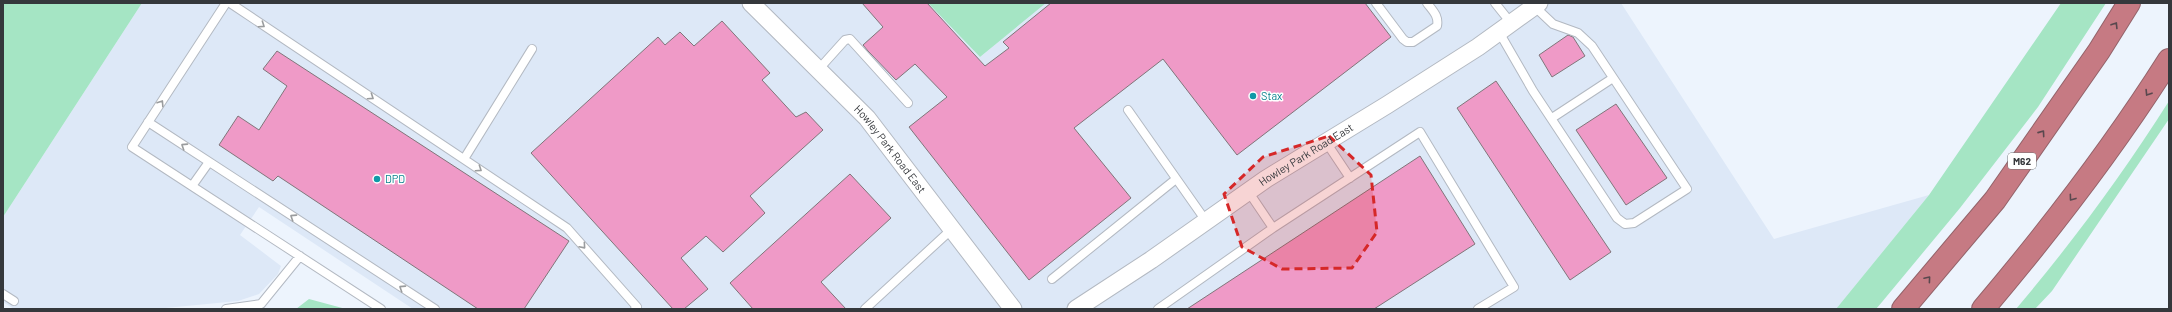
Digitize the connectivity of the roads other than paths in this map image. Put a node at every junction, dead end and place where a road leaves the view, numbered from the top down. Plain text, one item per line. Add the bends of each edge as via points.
1 (226, 3) edge
2 (230, 3) edge
3 (751, 3) edge
4 (1376, 3) edge
5 (1427, 3) edge
6 (1495, 3) edge
7 (2129, 3) edge
8 (1537, 5) edge
9 (1505, 28) junction
10 (532, 49) dead end
11 (2169, 60) edge
12 (818, 70) junction
13 (1614, 78) junction
14 (908, 103) dead end
15 (1128, 110) dead end
16 (1552, 118) junction
17 (148, 122) junction
18 (1326, 142) junction
19 (464, 159) junction
20 (209, 162) junction
21 (1350, 178) junction
22 (1176, 179) junction
23 (192, 186) junction
24 (1248, 191) junction
25 (1206, 221) junction
26 (1273, 228) junction
27 (952, 229) junction
28 (300, 256) junction
29 (1052, 279) dead end
30 (3, 294) edge
31 (14, 301) dead end
32 (226, 309) edge
33 (381, 309) edge
34 (435, 309) edge
35 (635, 309) edge
36 (865, 309) edge
37 (1013, 309) edge
38 (1076, 309) edge
39 (1158, 309) edge
40 (1478, 309) edge
41 (1903, 309) edge
42 (1983, 309) edge

17 -> 1 lane
2 -> 19 lane
3 - 12 street, Howley Park Road East
4 - 5 lane via 1408,42 1413,42 1437,26 1436,14
6 - 9 lane
41 -> 7 highway, M62 via 1995,200 2099,51
8 - 9 street, Howley Park Road East
8 - 13 lane via 1553,24 1584,37
9 - 16 lane via 1534,91
9 - 18 street, Howley Park Road East
10 - 19 lane
11 -> 42 highway via 2144,99 2038,244
12 - 14 lane via 848,38
12 - 27 street, Howley Park Road East via 867,118
13 - 16 lane
13 - 16 lane via 1688,189 1634,223 1625,224 1617,218
15 - 22 lane
20 -> 17 lane
17 - 23 lane via 132,147
18 - 21 lane
18 - 24 street, Howley Park Road East
19 -> 35 lane via 567,228 637,307
20 - 23 lane
34 -> 20 lane
21 - 26 lane
21 - 40 lane via 1420,132 1514,287
22 - 25 lane
22 - 29 lane
23 - 28 lane
24 - 25 street, Howley Park Road East
24 - 26 lane
25 - 38 street, Howley Park Road East
26 - 39 lane
27 - 36 lane
27 - 37 street, Howley Park Road East
28 - 32 lane via 261,304
28 - 33 lane
30 - 31 lane

